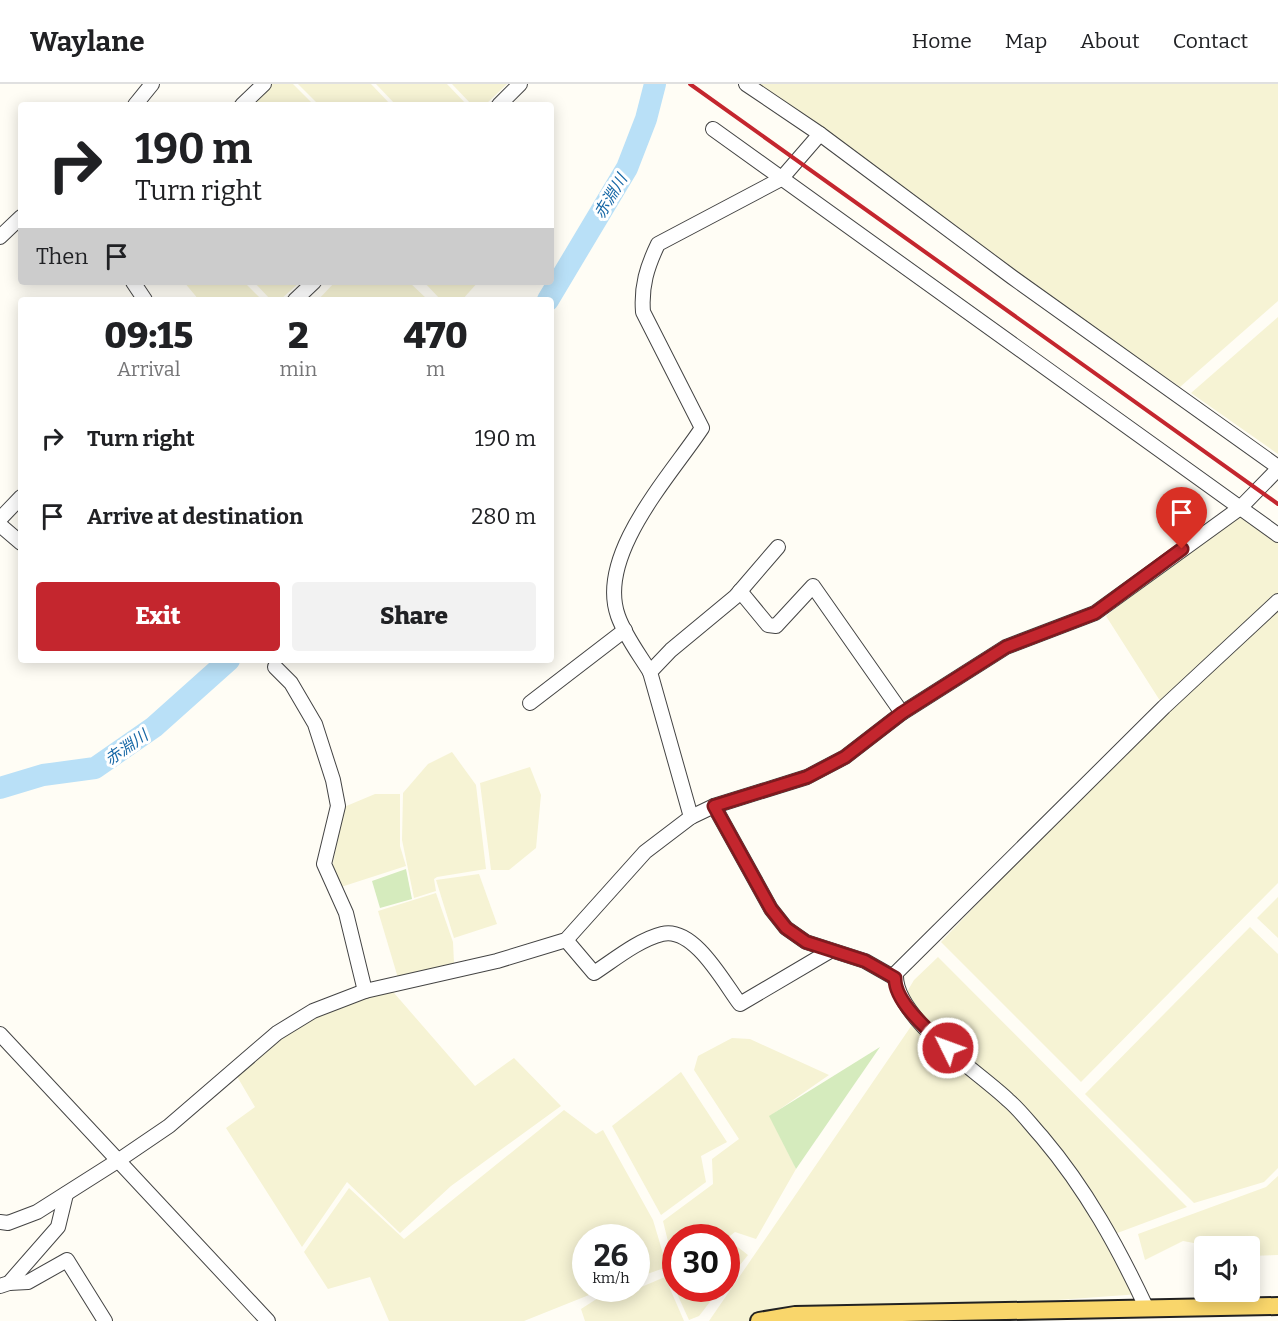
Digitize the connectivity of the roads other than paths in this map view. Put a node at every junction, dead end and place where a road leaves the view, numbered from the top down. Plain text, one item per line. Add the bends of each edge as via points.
1 (264, 84) edge
2 (520, 84) edge
3 (746, 84) edge
4 (149, 86) edge
5 (137, 102) edge
6 (245, 102) edge
7 (501, 102) edge
8 (713, 129) dead end
9 (820, 134) junction
10 (781, 179) junction
11 (18, 220) edge
12 (0, 237) edge
13 (311, 285) edge
14 (298, 297) edge
15 (1278, 468) edge
16 (18, 500) edge
17 (1240, 508) junction
18 (0, 519) edge
19 (0, 525) edge
20 (1278, 534) edge
21 (18, 540) edge
22 (778, 547) dead end
23 (740, 591) junction
24 (1278, 601) edge
25 (625, 630) junction
26 (275, 668) dead end
27 (650, 672) junction
28 (530, 703) dead end
29 (902, 713) junction
30 (714, 806) junction
31 (691, 817) junction
32 (566, 940) junction
33 (830, 951) junction
34 (895, 978) junction
35 (365, 992) junction
36 (0, 1034) edge
37 (119, 1160) junction
38 (66, 1194) junction
39 (0, 1222) edge
40 (5, 1285) edge
41 (1278, 1306) edge
42 (1147, 1309) junction
43 (105, 1321) edge
44 (268, 1321) edge
45 (759, 1321) edge

1 - 6 street
2 - 7 street
3 - 9 street
4 - 5 street
8 - 10 street
9 - 10 street
9 - 15 street via 1012,278
10 - 17 street
10 - 25 street via 658,244 648,265 641,291 643,312 702,428 640,514 623,552 613,586 617,614
11 - 12 street
13 - 14 street
15 - 17 street
16 - 18 street
17 - 20 street
17 - 29 street via 1095,613 1006,647
19 - 21 street
22 - 23 street
23 - 27 street
23 - 29 street via 768,625 776,626 813,586
24 - 34 street via 1164,707
25 - 27 street
25 - 28 street
26 - 35 street via 291,683 315,724 333,780 338,806 324,864 346,913
27 - 31 street
29 - 30 street via 845,757 807,777
30 - 31 street
30 - 33 street via 771,909 786,928 806,942
31 - 32 street via 638,859
32 - 33 street via 594,973 664,933 685,938 701,950 740,1004
32 - 35 street via 497,961
33 - 34 street via 865,961
34 - 42 street via 915,1017 1010,1101 1093,1204
35 - 37 street via 313,1011 277,1033 169,1126
36 - 37 street
37 - 38 street
37 - 44 street
38 - 39 street via 24,1218
38 - 40 street via 58,1227
40 - 43 street via 28,1282 67,1260
41 - 42 main road
42 - 45 main road via 795,1315

